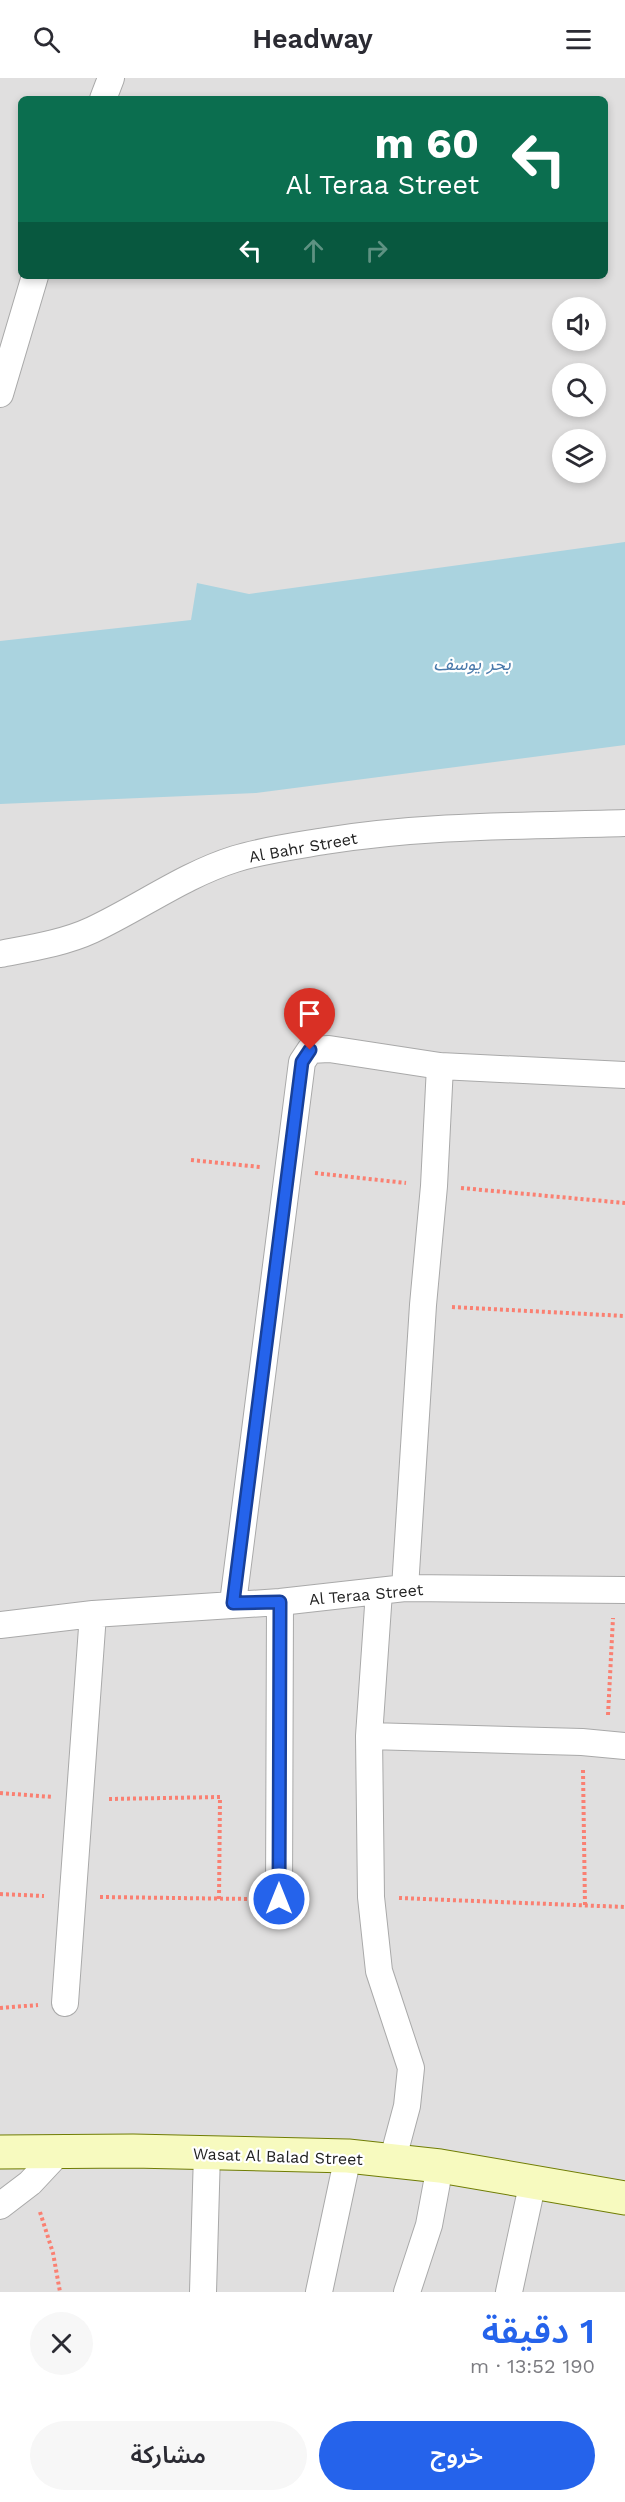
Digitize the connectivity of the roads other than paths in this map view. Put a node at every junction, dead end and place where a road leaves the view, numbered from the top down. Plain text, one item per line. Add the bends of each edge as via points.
1 (111, 78) edge
2 (104, 96) edge
3 (34, 279) edge
4 (0, 394) edge
5 (625, 824) edge
6 (0, 954) edge
7 (440, 1066) junction
8 (625, 1075) edge
9 (405, 1588) junction
10 (620, 1590) edge
11 (380, 1592) junction
12 (280, 1602) junction
13 (233, 1603) junction
14 (93, 1614) junction
15 (0, 1625) edge
16 (369, 1736) junction
17 (604, 1744) edge
18 (279, 1899) road end
19 (65, 2003) road end
20 (59, 2151) junction
21 (0, 2152) edge
22 (207, 2153) junction
23 (348, 2156) junction
24 (392, 2162) junction
25 (440, 2166) junction
26 (533, 2181) junction
27 (625, 2198) edge
28 (0, 2206) edge
29 (203, 2292) edge
30 (320, 2292) edge
31 (407, 2292) edge
32 (509, 2292) edge

1 - 2 street
3 - 4 street
5 - 6 street, Al Bahr Street via 412,830 288,847 199,872 89,931
7 - 8 street
7 - 9 street
7 - 13 street via 329,1049 310,1050 302,1062
9 - 10 street, Al Teraa Street
9 - 11 street, Al Teraa Street
11 - 12 street, Al Teraa Street
11 - 16 street
12 - 13 street, Al Teraa Street
12 - 18 street
13 - 14 street, Al Teraa Street
14 - 15 street, Al Teraa Street
14 - 19 street
16 - 17 street
16 - 24 street via 371,1897 380,1971 411,2068 407,2106
20 - 21 street, Wasat Al Balad Street
20 - 22 street, Wasat Al Balad Street
20 - 28 street via 30,2183
22 - 23 street, Wasat Al Balad Street
22 - 29 street
23 - 24 street, Wasat Al Balad Street
23 - 30 street
24 - 25 street, Wasat Al Balad Street
25 - 26 street, Wasat Al Balad Street
25 - 31 street via 429,2225
26 - 27 street, Wasat Al Balad Street
26 - 32 street

